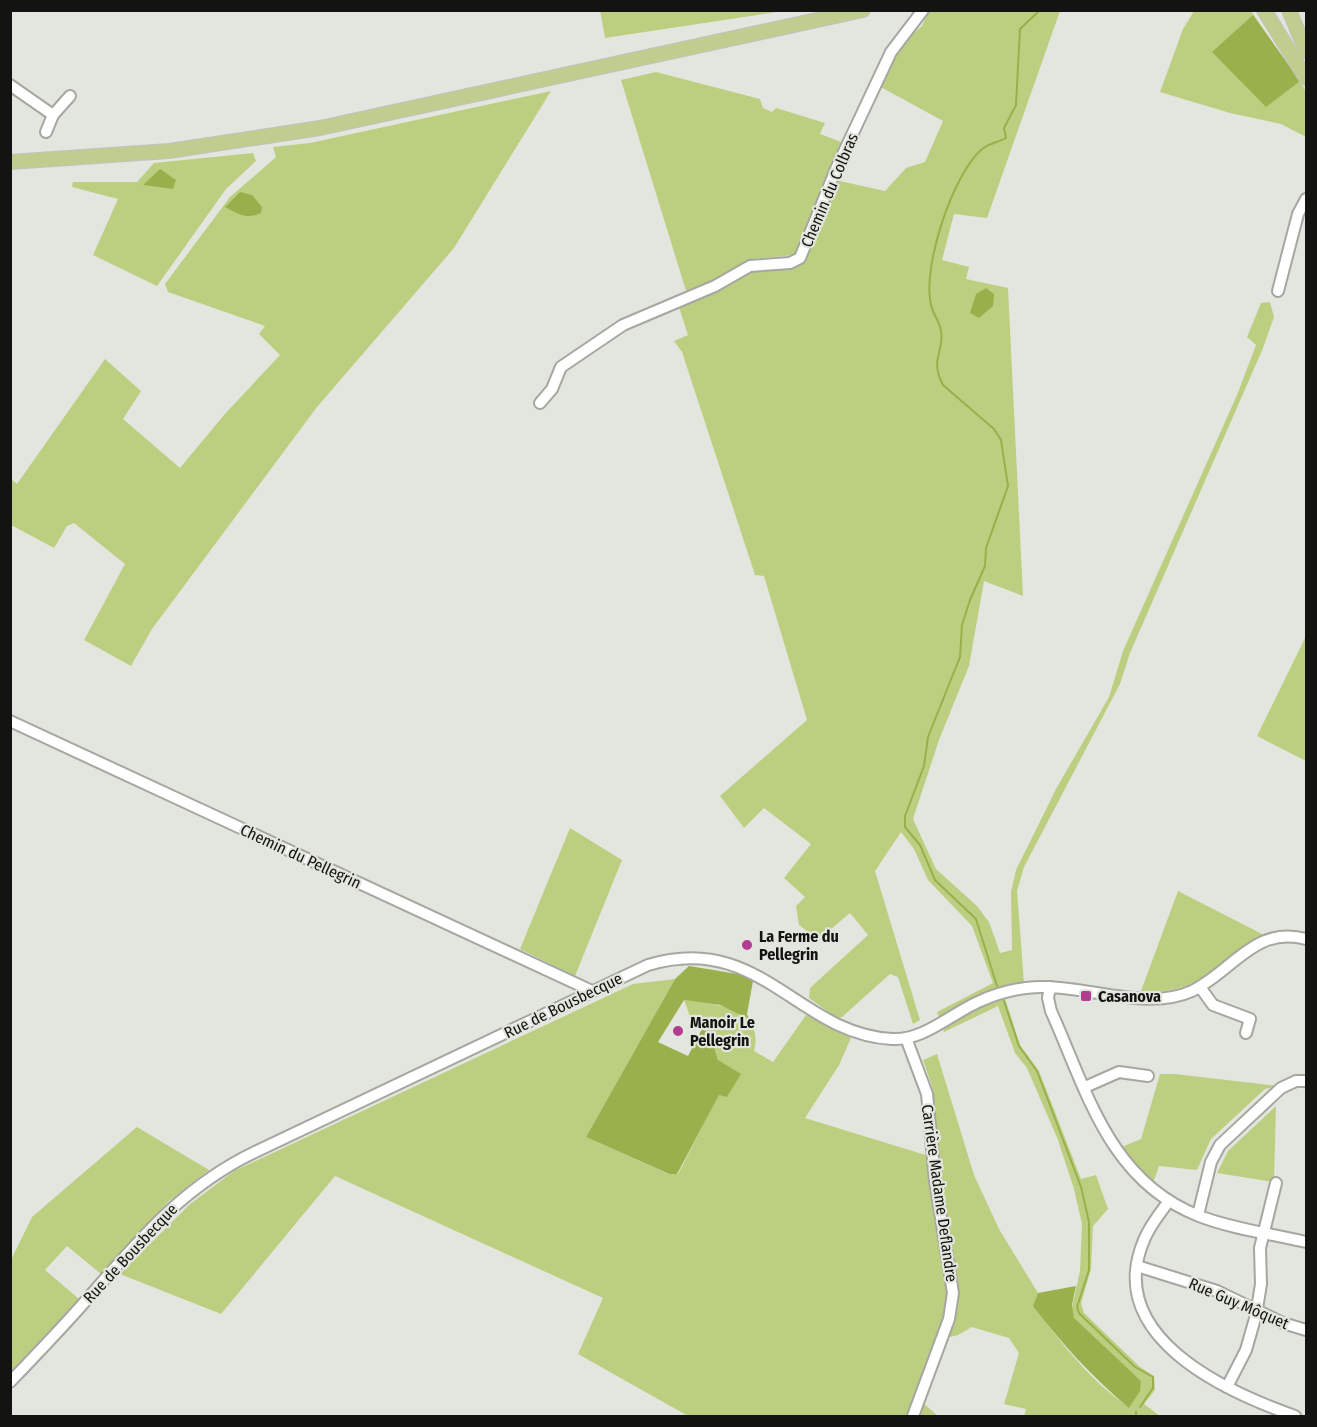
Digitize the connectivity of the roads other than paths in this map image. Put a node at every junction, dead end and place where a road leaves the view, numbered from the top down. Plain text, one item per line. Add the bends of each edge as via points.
1 (863, 10) edge
2 (923, 10) edge
3 (1264, 10) edge
4 (1289, 10) edge
5 (1306, 51) edge
6 (1306, 78) edge
7 (10, 85) edge
8 (70, 96) dead end
9 (53, 115) junction
10 (46, 132) dead end
11 (10, 162) edge
12 (1306, 199) edge
13 (1278, 291) dead end
14 (540, 403) dead end
15 (10, 721) edge
16 (1306, 939) edge
17 (1050, 987) junction
18 (1200, 987) junction
19 (592, 991) junction
20 (1246, 1033) dead end
21 (906, 1038) junction
22 (1148, 1076) dead end
23 (1306, 1081) edge
24 (1085, 1087) junction
25 (1276, 1183) dead end
26 (1169, 1201) junction
27 (1198, 1215) junction
28 (1264, 1232) junction
29 (1306, 1242) edge
30 (1137, 1266) junction
31 (1258, 1310) junction
32 (1306, 1330) edge
33 (10, 1382) edge
34 (1227, 1387) junction
35 (913, 1416) edge
36 (1295, 1416) edge

1 - 11 main road via 321,128 169,151
2 - 14 street, Chemin du Colbras via 891,52 836,169 800,258 790,263 750,266 715,286 623,325 561,367 552,389
3 - 6 main road
4 - 5 main road
7 - 9 street
8 - 9 street
9 - 10 street
12 - 13 street via 1298,214
15 - 19 street, Chemin du Pellegrin
16 - 18 street via 1285,935 1266,939
17 - 18 street via 1159,998
17 - 21 street via 992,996
17 - 24 street via 1051,1011
18 - 20 street via 1213,1005 1250,1018
19 - 21 street, Rue de Bousbecque via 655,963 681,958 712,959 744,968 847,1028 889,1039
19 - 33 street, Rue de Bousbecque via 212,1175 151,1226
21 - 35 street, Carrière Madame Deflandre via 927,1094 934,1173 953,1293 949,1319
22 - 24 street via 1119,1072
23 - 27 street via 1281,1088 1220,1145 1211,1162
24 - 26 street via 1121,1158
25 - 28 street
26 - 27 street
26 - 30 street via 1145,1236
27 - 28 street
28 - 29 street
28 - 31 street
30 - 31 street, Rue Guy Môquet via 1217,1291
30 - 34 street via 1139,1297 1154,1330 1187,1363
31 - 32 street, Rue Guy Môquet
31 - 34 street via 1248,1344
34 - 36 street

